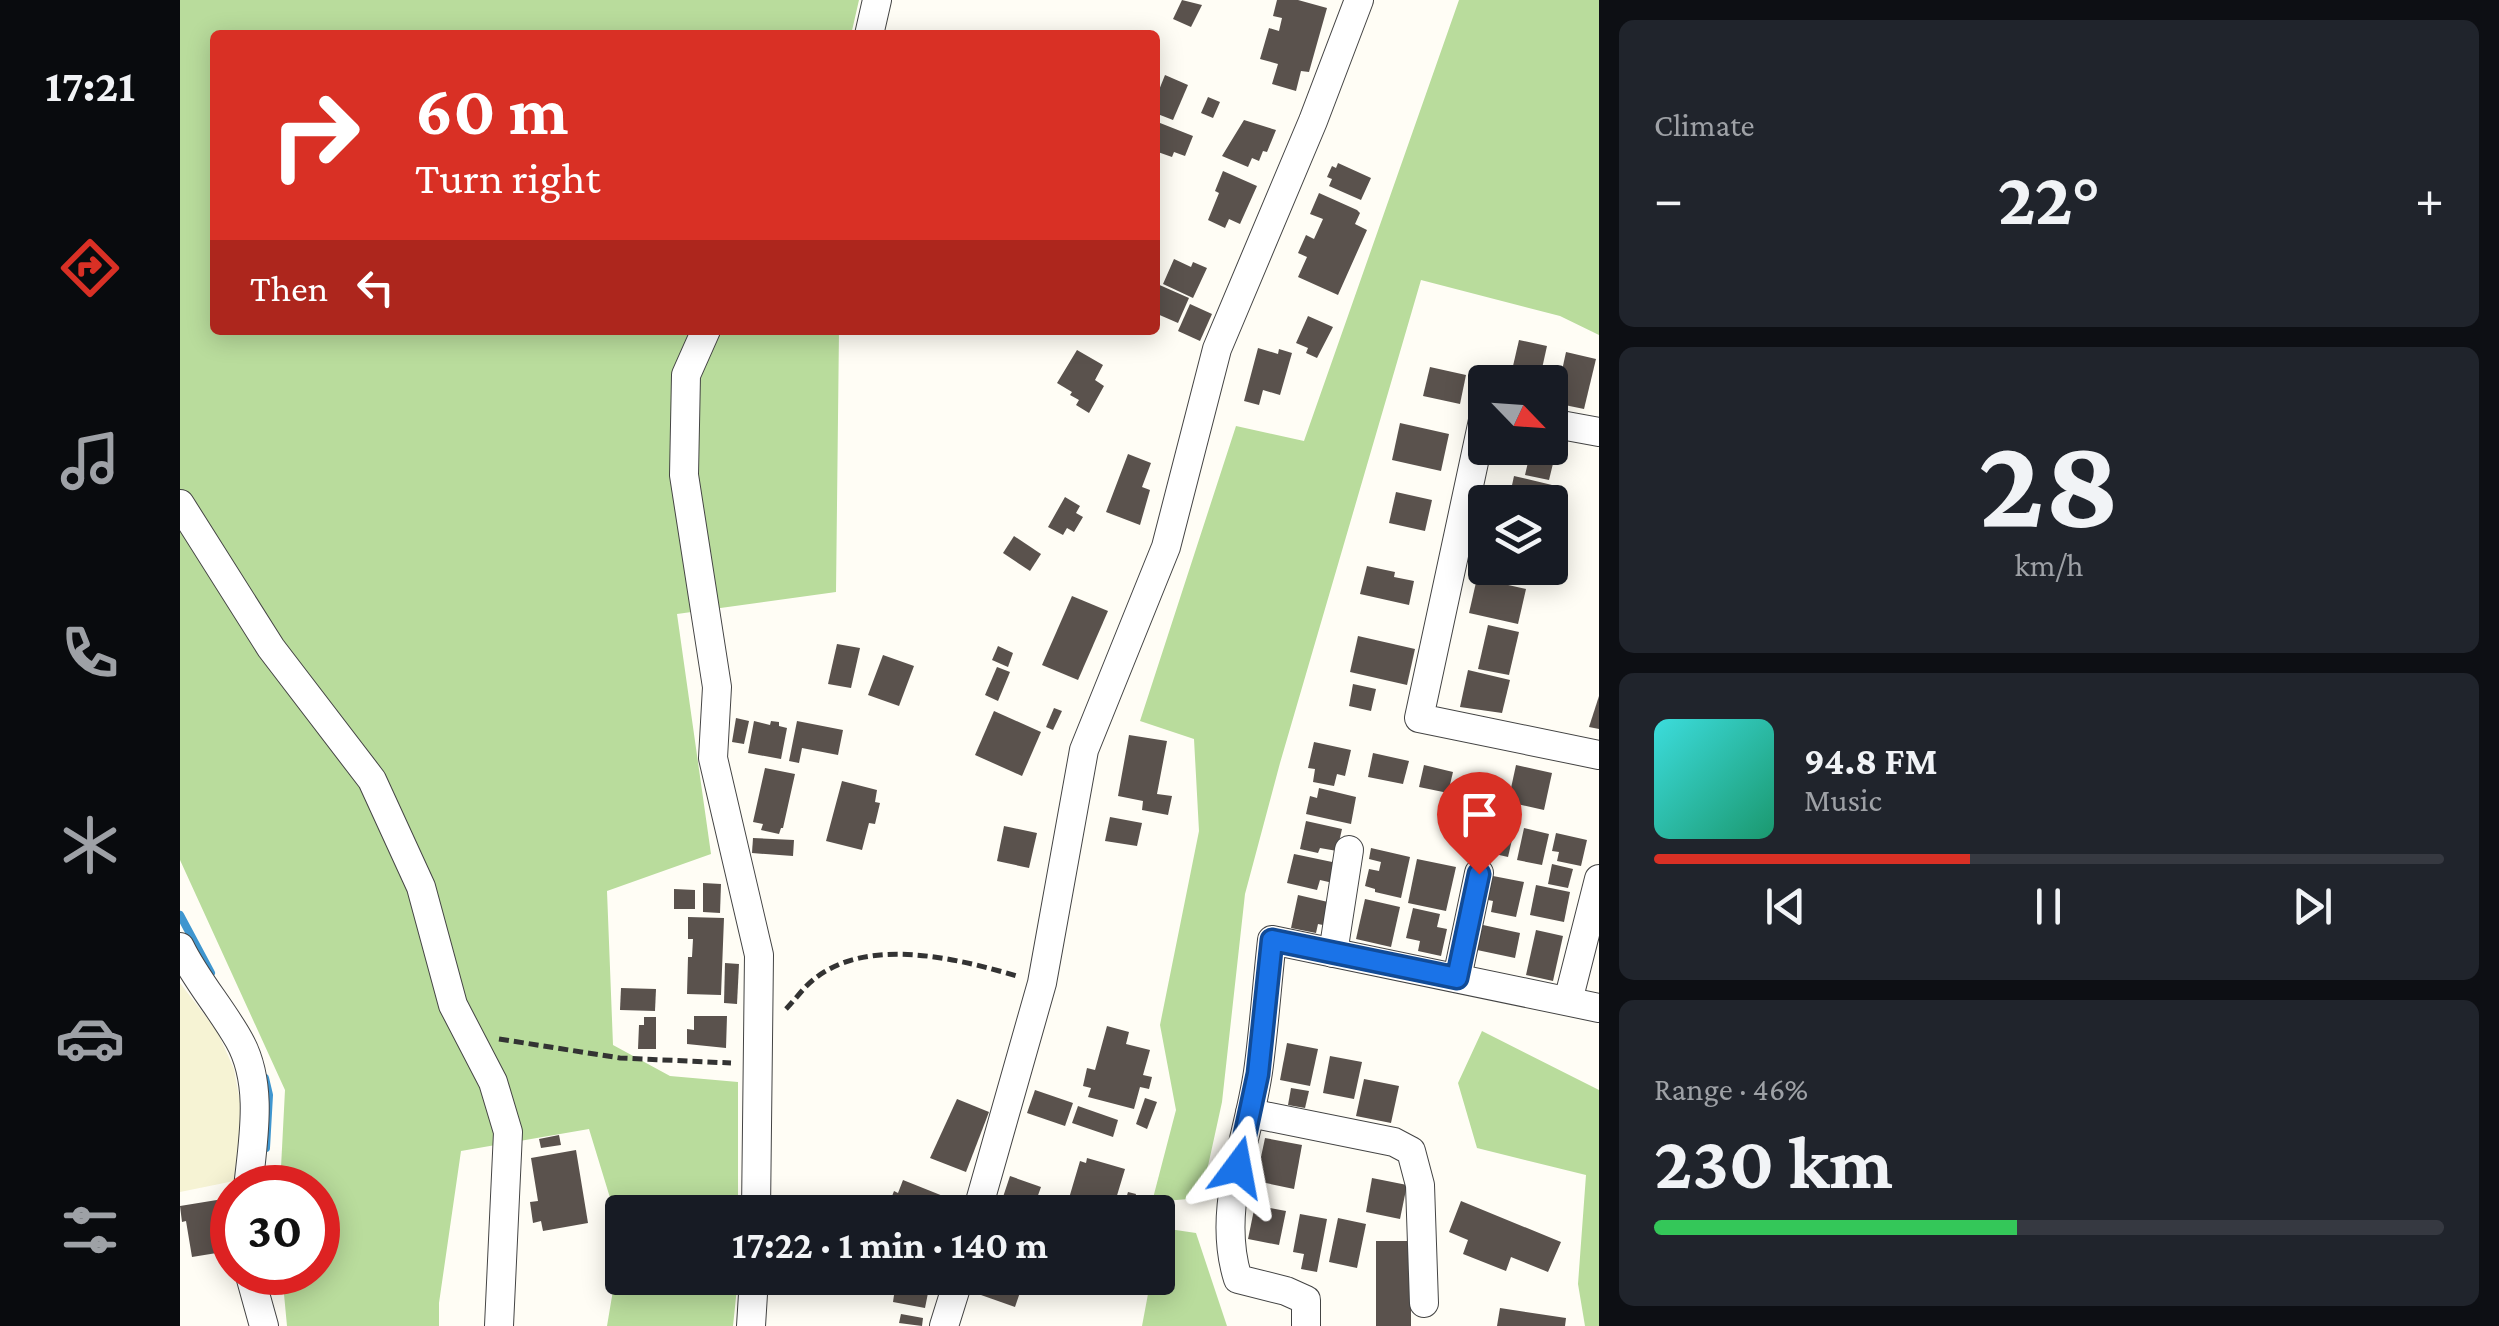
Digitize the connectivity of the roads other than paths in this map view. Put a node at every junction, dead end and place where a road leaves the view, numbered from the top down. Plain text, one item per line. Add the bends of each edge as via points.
1 (877, 0) edge
2 (1359, 0) edge
3 (870, 30) edge
4 (704, 335) edge
5 (1568, 426) edge
6 (1599, 432) edge
7 (1474, 465) edge
8 (180, 504) edge
9 (1599, 755) edge
10 (1349, 850) dead end
11 (1479, 874) dead end
12 (1599, 879) edge
13 (180, 946) edge
14 (1333, 953) junction
15 (1457, 978) junction
16 (1568, 1001) junction
17 (1599, 1008) edge
18 (1250, 1113) junction
19 (251, 1165) edge
20 (756, 1195) edge
21 (982, 1195) edge
22 (255, 1295) edge
23 (753, 1295) edge
24 (953, 1295) edge
25 (1424, 1303) dead end
26 (264, 1326) edge
27 (499, 1326) edge
28 (750, 1326) edge
29 (944, 1326) edge
30 (1306, 1326) edge

1 - 3 street
2 - 21 street via 1217,348 1166,547 1084,750 1042,983
4 - 20 street via 686,374 684,475 716,688 713,758 758,955
5 - 6 street
7 - 9 street via 1420,718
8 - 27 street via 271,648 372,780 421,886 452,1005 493,1082 508,1132
10 - 14 street
11 - 15 street
12 - 16 street
13 - 19 street via 241,1043 252,1078
14 - 15 street
14 - 18 street via 1272,940
15 - 16 street
16 - 17 street
18 - 25 street via 1394,1142 1411,1152 1420,1185
18 - 30 street via 1232,1194 1230,1252 1238,1278 1306,1300
22 - 26 street
23 - 28 street
24 - 29 street

